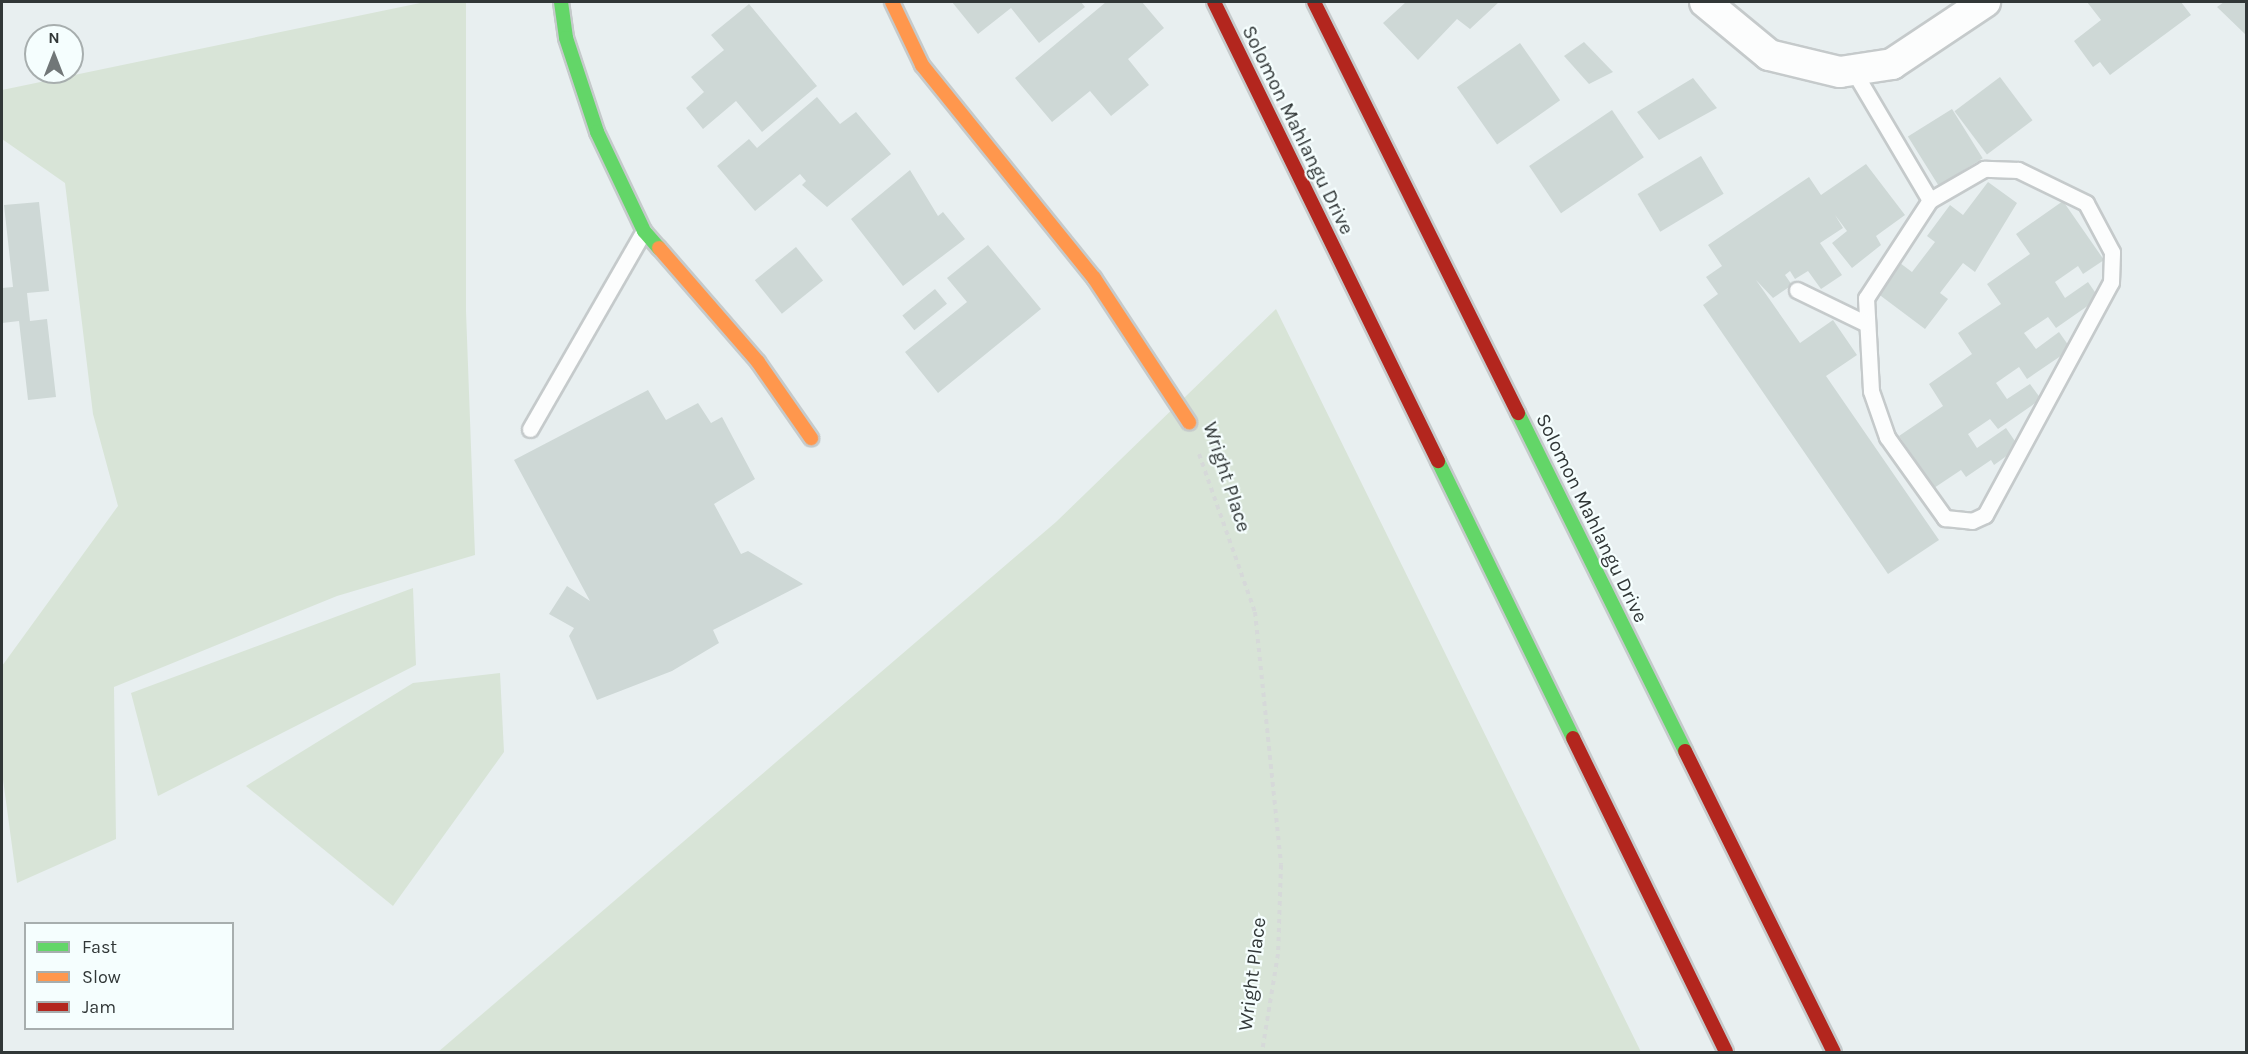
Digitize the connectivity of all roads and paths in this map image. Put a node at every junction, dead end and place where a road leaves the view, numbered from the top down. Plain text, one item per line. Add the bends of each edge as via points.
1 (561, 2) edge
2 (892, 2) edge
3 (1214, 2) edge
4 (1314, 2) edge
5 (1705, 2) edge
6 (1985, 2) edge
7 (1847, 71) junction
8 (1930, 200) junction
9 (644, 231) junction
10 (1797, 290) dead end
11 (1865, 323) junction
12 (1189, 422) joint
13 (530, 429) dead end
14 (811, 438) dead end
15 (1262, 1053) edge
16 (1726, 1053) edge
17 (1834, 1053) edge

1 - 9 main road via 566,38 597,132
2 - 12 main road, Wright Place via 922,65 1094,278
3 - 16 main road, Solomon Mahlangu Drive
4 - 17 main road, Solomon Mahlangu Drive
5 - 7 street via 1769,55
6 - 7 street via 1892,64
7 - 8 lane
8 - 11 lane via 1874,282 1866,298
8 - 11 lane via 1984,169 2018,170 2086,203 2112,252 2111,282 1985,515 1958,522 1945,518 1887,437 1871,391
9 - 13 lane
9 - 14 main road via 758,362
10 - 11 lane
12 - 15 path, Wright Place via 1255,612 1281,865 1278,954

